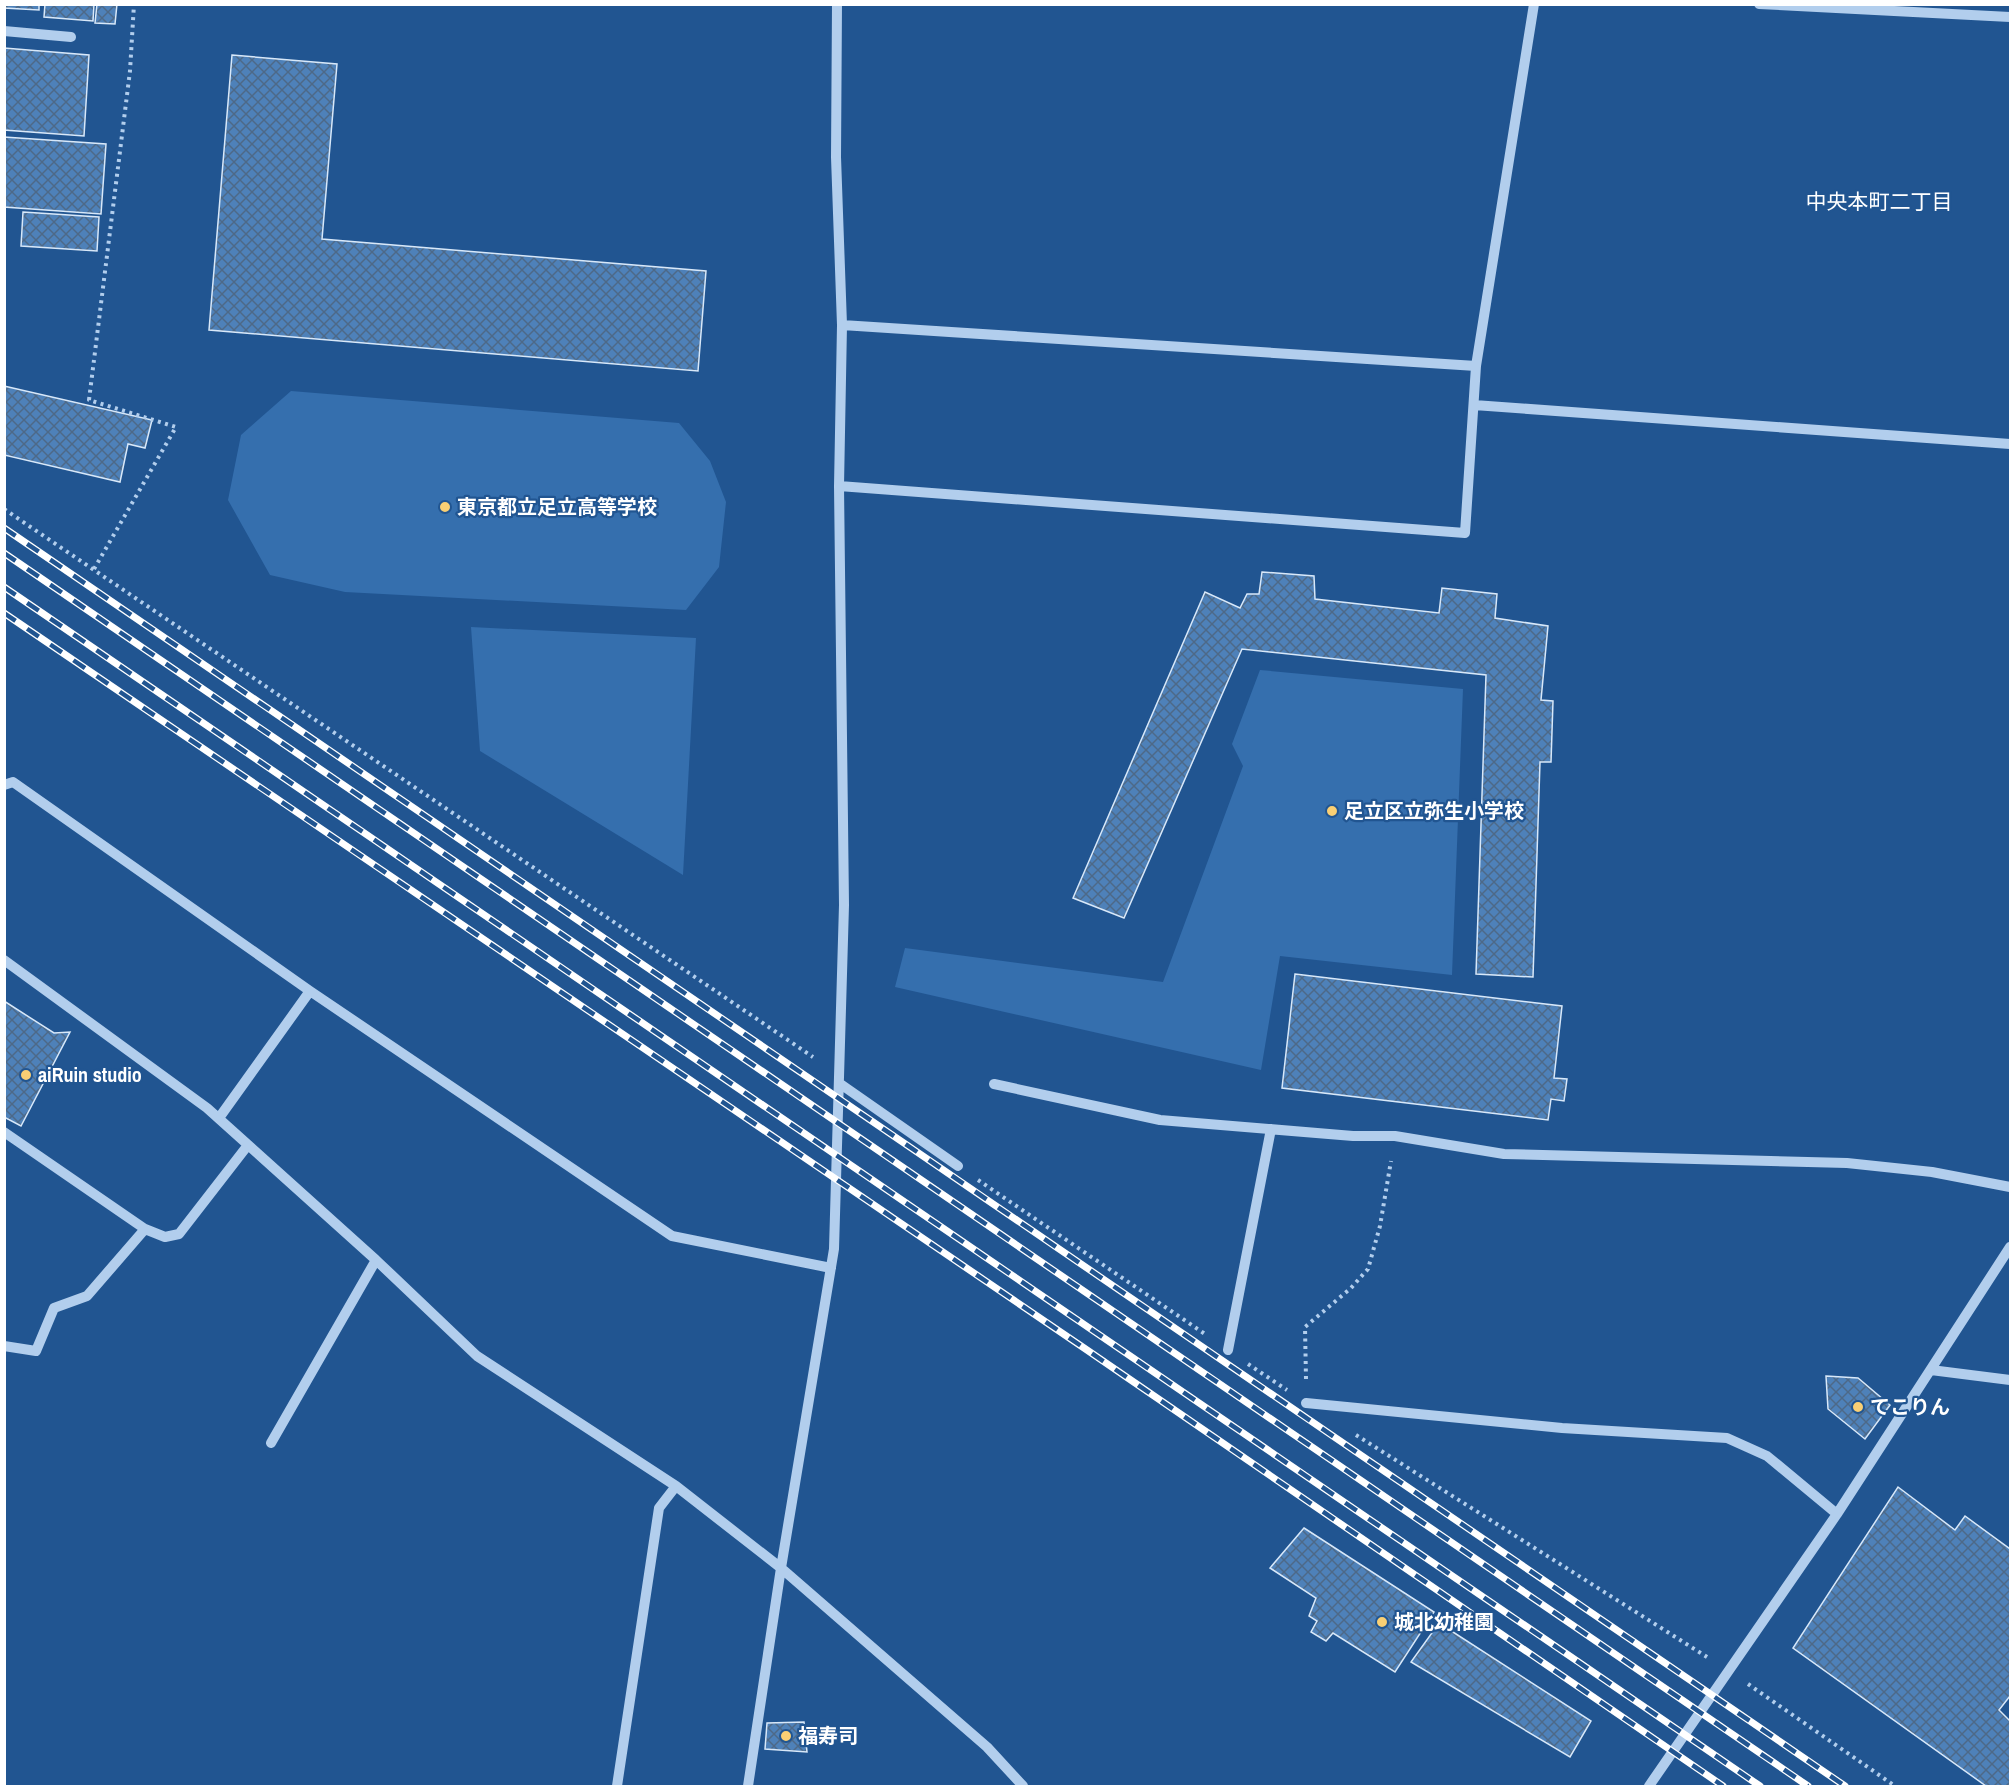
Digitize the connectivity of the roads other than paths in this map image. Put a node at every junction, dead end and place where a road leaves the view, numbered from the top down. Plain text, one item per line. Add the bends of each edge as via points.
1 (837, 4) edge
2 (1534, 4) edge
3 (1759, 4) edge
4 (2010, 17) edge
5 (4, 31) edge
6 (71, 37) dead end
7 (842, 325) junction
8 (1476, 366) junction
9 (1474, 405) junction
10 (2010, 444) edge
11 (839, 486) junction
12 (4, 785) edge
13 (4, 960) edge
14 (310, 991) junction
15 (839, 1079) junction
16 (994, 1084) dead end
17 (219, 1119) junction
18 (1271, 1129) junction
19 (4, 1132) edge
20 (248, 1145) junction
21 (957, 1166) road end
22 (2010, 1187) edge
23 (145, 1229) junction
24 (2010, 1247) edge
25 (376, 1260) junction
26 (831, 1268) junction
27 (4, 1346) edge
28 (1228, 1350) road end
29 (1931, 1370) junction
30 (2010, 1380) edge
31 (1306, 1403) road end
32 (271, 1443) dead end
33 (676, 1486) junction
34 (1837, 1514) junction
35 (781, 1568) junction
36 (617, 1786) edge
37 (748, 1786) edge
38 (1023, 1786) edge
39 (1649, 1786) edge

1 - 7 street via 836,157
2 - 8 street
3 - 4 street
5 - 6 street
7 - 8 street
7 - 11 street
8 - 9 street
9 - 10 street
9 - 11 street via 1465,533
11 - 15 street via 843,905
12 - 14 street via 13,782
13 - 17 street
14 - 17 street
14 - 26 street via 672,1236
15 - 21 street
15 - 26 street
16 - 18 street via 1160,1120
17 - 20 street
18 - 22 street via 1395,1136 1504,1154 1846,1163 1932,1172
18 - 28 street
19 - 23 street
20 - 23 street via 179,1234 165,1237
20 - 25 street
23 - 27 street via 87,1296 54,1308 36,1352
24 - 29 street
25 - 32 street
25 - 33 street via 477,1356
26 - 35 street
29 - 30 street
29 - 34 street
31 - 34 street via 1562,1428 1727,1438 1767,1456
33 - 35 street
33 - 36 street via 659,1508
34 - 39 street
35 - 37 street
35 - 38 street via 987,1747

